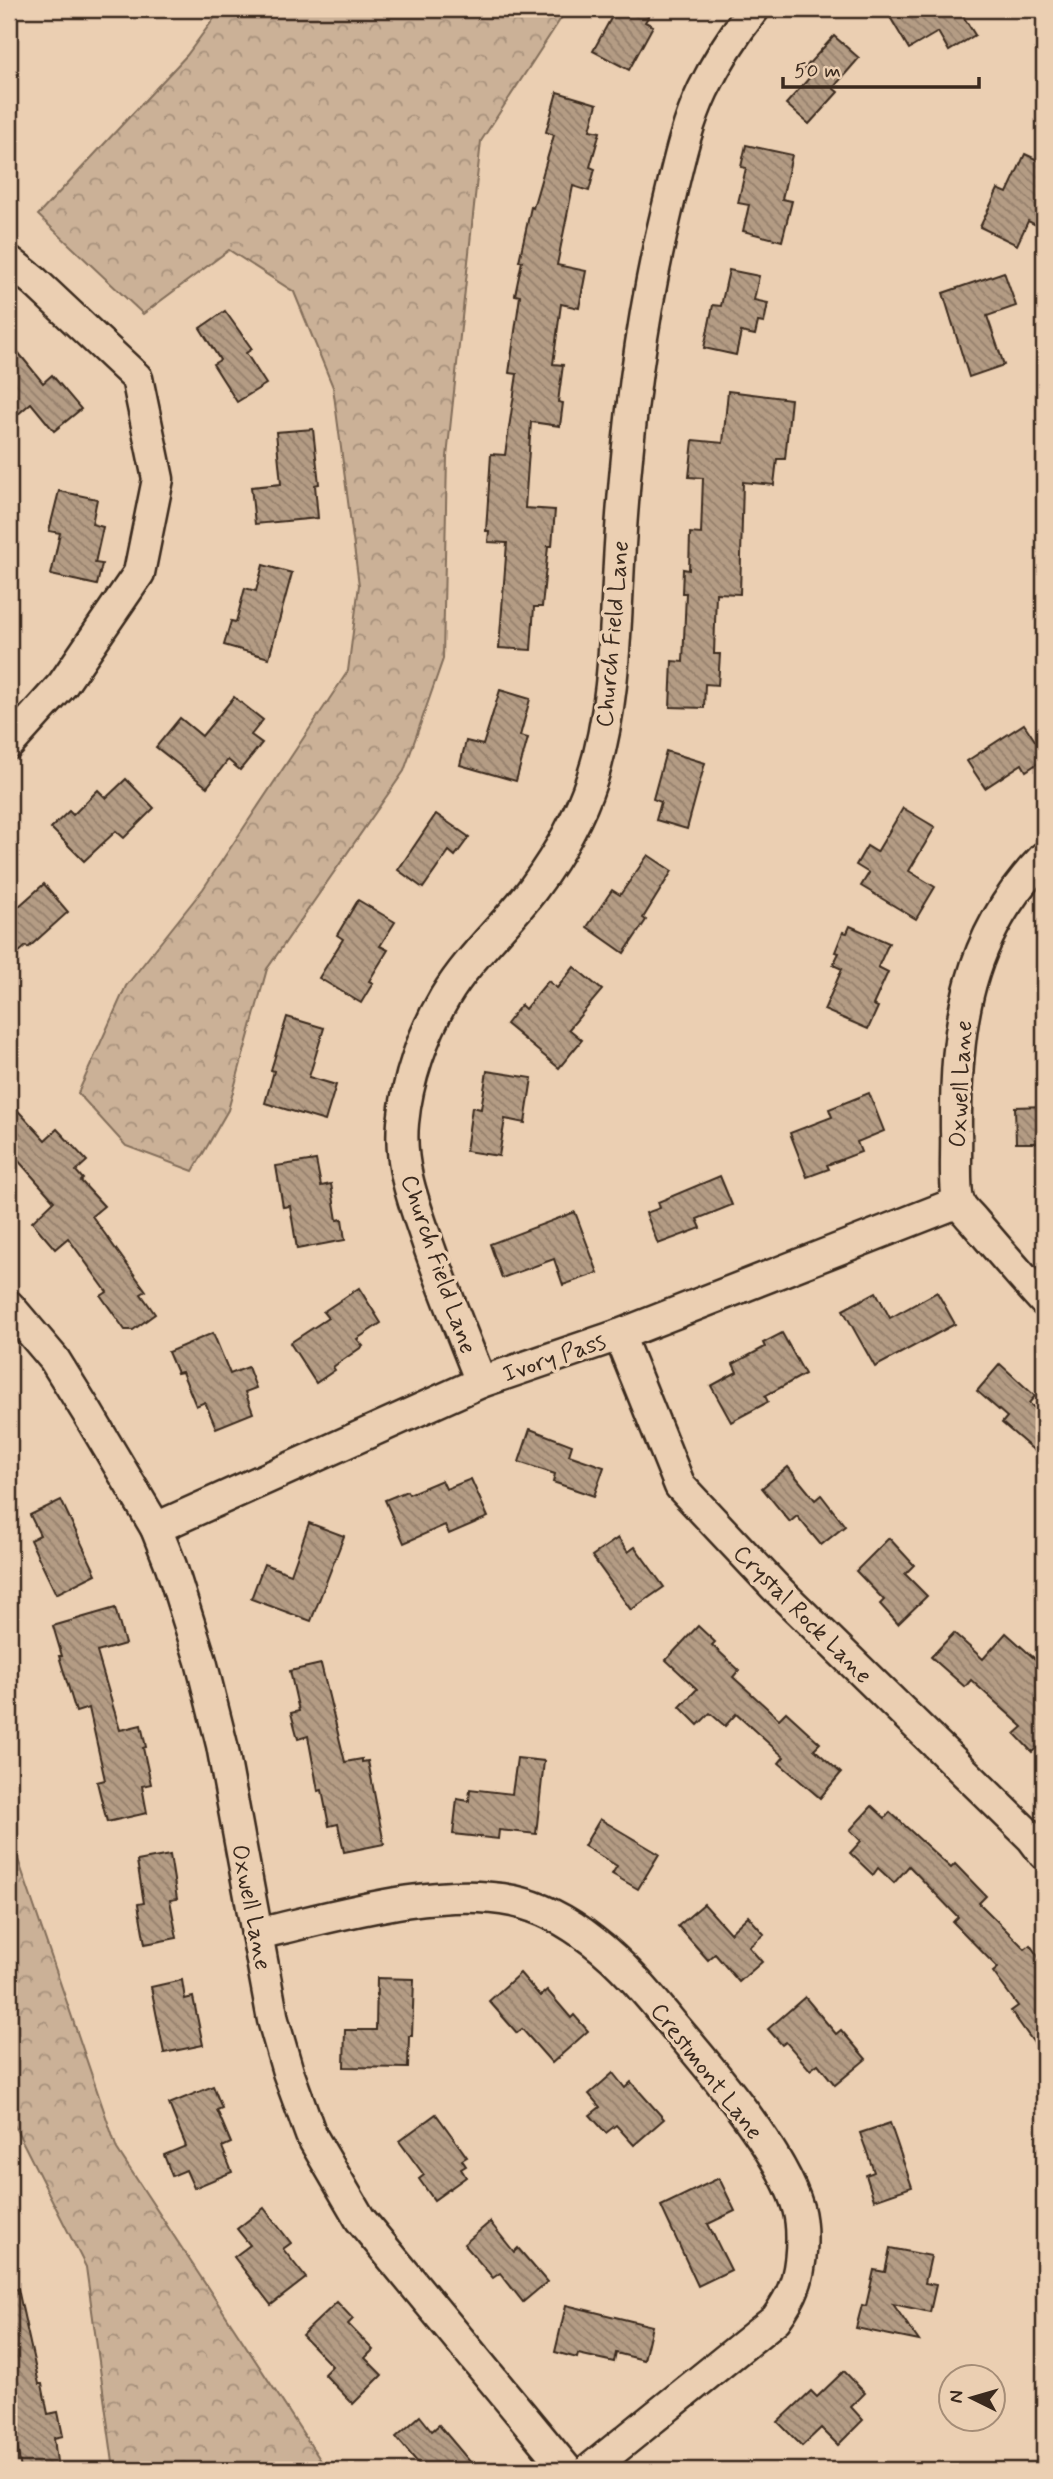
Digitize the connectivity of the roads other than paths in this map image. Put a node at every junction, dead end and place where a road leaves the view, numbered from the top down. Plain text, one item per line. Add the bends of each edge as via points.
1 (754, 9) edge
2 (9, 261) edge
3 (9, 744) edge
4 (1044, 857) edge
5 (958, 1202) junction
6 (1044, 1301) edge
7 (9, 1306) edge
8 (619, 1335) junction
9 (481, 1382) junction
10 (156, 1528) junction
11 (1044, 1854) edge
12 (257, 1934) junction
13 (567, 2470) edge
14 (589, 2470) edge

1 - 9 street, Church Field Lane via 730,39 703,90 685,138 659,244 638,354 606,725 591,781 574,827 539,879 446,995 426,1034 404,1120 402,1156 408,1188
2 - 3 street via 137,378 158,479 139,573 63,684
4 - 5 street, Oxwell Lane via 1005,905 965,1001 956,1102
5 - 6 street
5 - 8 street, Ivory Pass
7 - 10 street, Oxwell Lane via 54,1359
8 - 9 street, Ivory Pass
8 - 11 street, Crystal Rock Lane via 680,1486
9 - 10 street, Ivory Pass
10 - 12 street, Oxwell Lane via 204,1673 222,1745
12 - 13 street, Oxwell Lane via 273,2020 311,2135 360,2219
12 - 14 street, Crestmont Lane via 376,1907 439,1899 515,1901 557,1917 594,1941 641,1986 707,2064 781,2170 798,2209 801,2244 788,2301 776,2319

